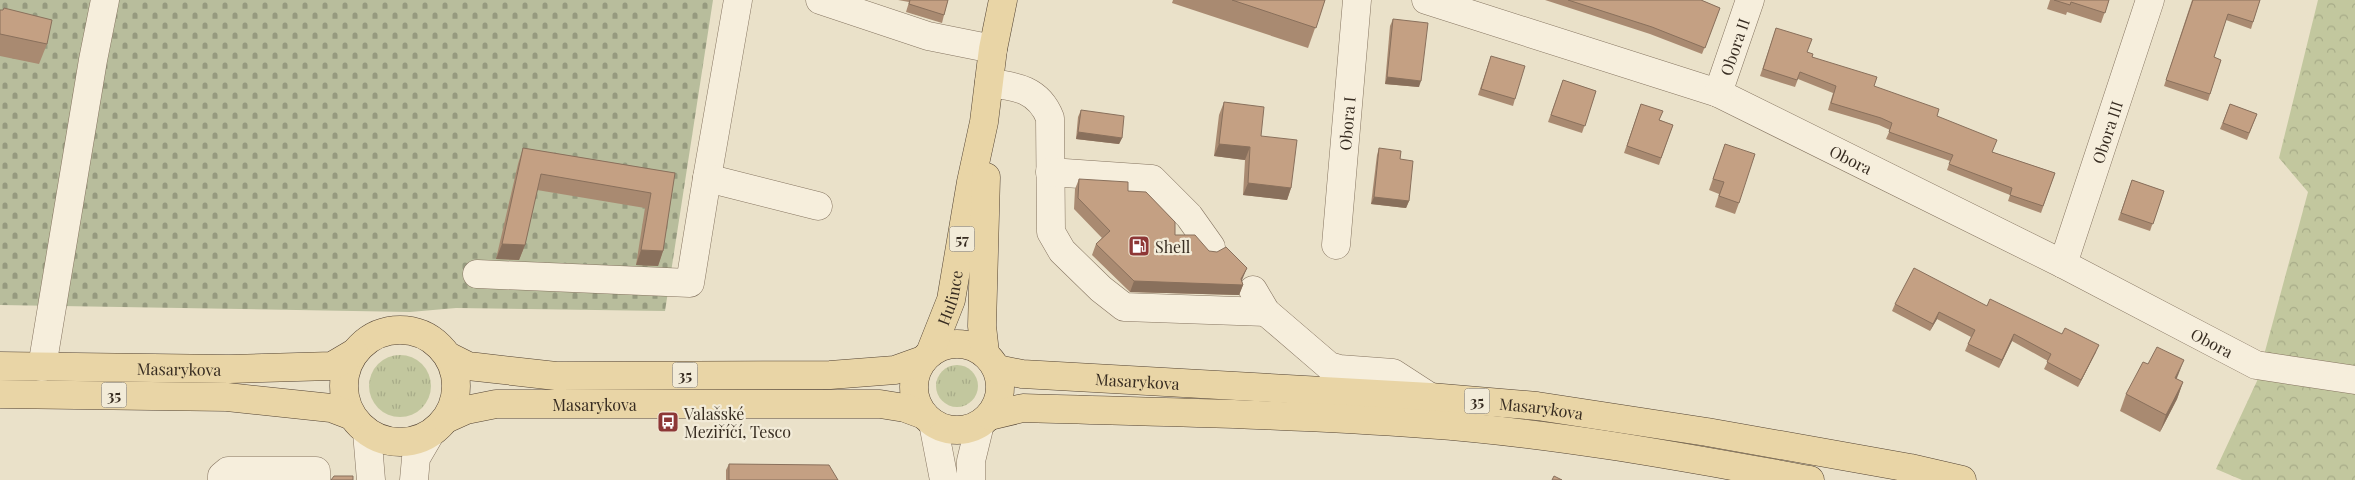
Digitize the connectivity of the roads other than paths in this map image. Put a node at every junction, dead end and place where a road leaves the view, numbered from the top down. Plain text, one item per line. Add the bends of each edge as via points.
1 (105, 0) edge
2 (738, 0) edge
3 (820, 0) edge
4 (1003, 0) edge
5 (1356, 0) edge
6 (1426, 0) edge
7 (1750, 0) edge
8 (2150, 0) edge
9 (994, 49) junction
10 (989, 83) junction
11 (1718, 93) junction
12 (984, 122) junction
13 (1050, 172) junction
14 (707, 178) junction
15 (818, 206) dead end
16 (1336, 245) dead end
17 (1211, 246) dead end
18 (2063, 264) junction
19 (477, 274) dead end
20 (354, 353) junction
21 (448, 356) junction
22 (926, 356) junction
23 (991, 361) junction
24 (0, 366) edge
25 (42, 366) junction
26 (2355, 380) edge
27 (0, 394) edge
28 (1430, 397) junction
29 (929, 419) junction
30 (985, 420) junction
31 (360, 424) junction
32 (438, 427) junction
33 (279, 474) edge
34 (222, 478) edge
35 (316, 480) edge
36 (371, 480) edge
37 (414, 480) edge
38 (944, 480) edge
39 (971, 480) edge
40 (1810, 480) edge
41 (1962, 480) edge

1 - 25 street
2 - 14 street
3 - 9 street via 913,32
4 - 9 main road, Hulince / 57
5 - 16 street, Obora I
6 - 11 street, Obora
7 - 11 street, Obora II
8 - 18 street, Obora III
9 - 10 main road, Hulince / 57
10 - 12 main road, Hulince / 57
10 - 13 street via 1021,88 1032,93 1046,108 1050,118
11 - 18 street, Obora
12 - 22 main road, Hulince / 57 via 951,300
12 - 23 main road, Hulince / 57 via 982,326
13 - 17 street via 1152,179 1189,216
13 - 28 street via 1051,232 1062,251 1091,267 1101,289 1124,307 1260,301 1329,366 1393,373
14 - 15 street
14 - 19 street via 690,283
18 - 26 street, Obora via 2256,365
20 - 21 main road, Masarykova / 35 via 371,338 391,330 402,330 434,340
20 - 25 main road, Masarykova / 35 via 332,366 229,369
20 - 31 main road, Masarykova / 35 via 344,384 347,406
21 - 22 main road, Masarykova / 35 via 468,366 556,376 830,375 895,370
21 - 32 main road, Masarykova / 35 via 457,388 452,410
22 - 23 main road, 35 via 943,345 958,343 973,346
22 - 29 main road via 914,382 918,405
23 - 28 main road, Masarykova / 35 via 1022,374
23 - 30 main road via 1001,381 1000,394 997,406
24 - 25 main road, Masarykova / 35
27 - 31 main road, Masarykova / 35 via 227,397 331,408
28 - 41 main road, Masarykova / 35 via 1537,406 1708,432
29 - 30 main road, 35 via 944,428 957,430
29 - 32 main road, Masarykova / 35 via 905,408 880,404 506,404 466,410
29 - 38 street
30 - 39 street via 971,461
30 - 40 main road, Masarykova / 35 via 1023,408 1425,424 1536,435
31 - 32 main road, Masarykova / 35 via 387,441 398,443 420,439
31 - 36 street
32 - 37 street via 416,458
33 - 34 street via 228,471
33 - 35 street via 316,471

